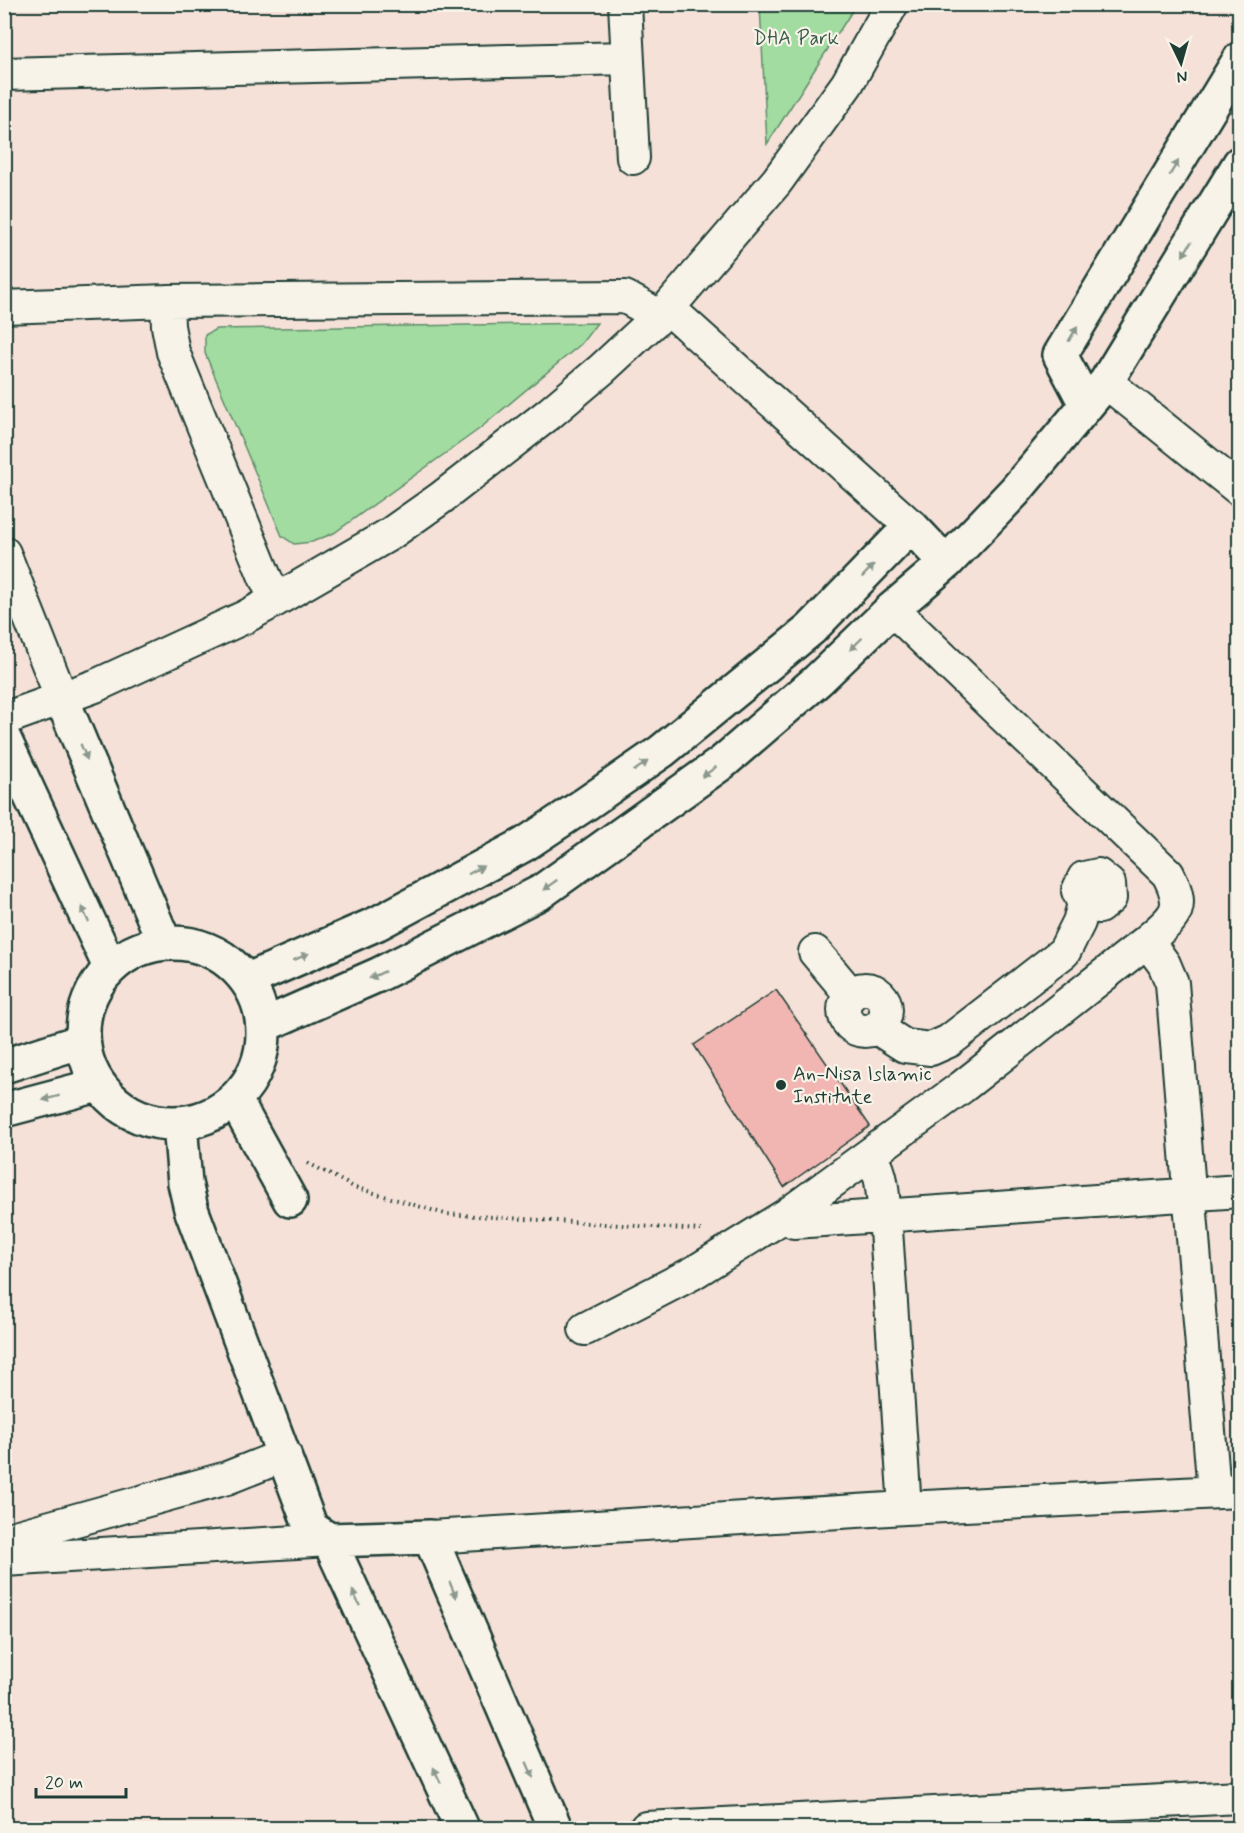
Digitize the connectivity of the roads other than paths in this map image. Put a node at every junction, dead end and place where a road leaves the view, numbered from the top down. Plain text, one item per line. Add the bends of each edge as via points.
1 (625, 4) edge
2 (892, 4) edge
3 (627, 58) junction
4 (1239, 59) edge
5 (4, 74) edge
6 (633, 158) dead end
7 (1239, 163) edge
8 (167, 301) junction
9 (4, 308) edge
10 (662, 314) junction
11 (1096, 393) junction
12 (1239, 490) edge
13 (911, 526) junction
14 (4, 553) edge
15 (946, 563) junction
16 (276, 600) junction
17 (892, 609) junction
18 (62, 699) junction
19 (4, 719) edge
20 (4, 739) edge
21 (1151, 856) junction
22 (1147, 941) junction
23 (165, 942) junction
24 (815, 952) dead end
25 (110, 967) junction
26 (248, 980) junction
27 (264, 1025) junction
28 (81, 1041) junction
29 (4, 1066) edge
30 (98, 1085) junction
31 (235, 1100) junction
32 (4, 1110) edge
33 (180, 1124) junction
34 (869, 1156) junction
35 (283, 1187) road end
36 (1239, 1191) edge
37 (1189, 1194) junction
38 (788, 1214) junction
39 (885, 1215) junction
40 (585, 1329) dead end
41 (285, 1455) junction
42 (1227, 1492) edge
43 (905, 1508) junction
44 (430, 1537) junction
45 (4, 1540) edge
46 (329, 1540) junction
47 (4, 1560) edge
48 (1239, 1797) edge
49 (462, 1828) edge
50 (555, 1828) edge
51 (646, 1828) edge

1 - 3 street
2 - 10 street via 847,84 777,181
3 - 5 street
3 - 6 street
11 -> 4 street via 1060,355
7 -> 11 street
8 - 9 street
8 - 10 street via 625,297
8 - 16 street via 173,352
10 - 13 street
10 - 16 street via 602,369 441,498 390,534
11 - 12 street
11 - 15 street via 1016,491
13 - 15 street
26 -> 13 street via 378,922 525,844 662,752 811,629
14 - 18 street
15 - 17 street
16 - 18 street
17 - 21 street
17 -> 27 street via 723,762 541,892 380,974
18 - 19 street
18 -> 23 street
25 -> 20 street
21 - 22 street via 1177,891 1177,906 1171,920
21 - 24 street via 1110,884 1110,898 1099,908 1084,904 1064,952 949,1041 931,1049 905,1047 877,1028 885,1016 885,1001 875,991 860,989 851,995
22 - 34 street
22 - 37 street via 1172,983
23 - 25 street via 135,950
23 - 26 street via 212,950
25 - 28 street via 87,1000
26 - 27 street
27 - 31 street via 258,1065
28 - 29 street
28 - 30 street
30 -> 32 street
30 - 33 street via 120,1108 148,1121
31 - 33 street via 210,1116
31 - 35 street
33 - 41 street via 191,1209
34 - 38 street
34 - 39 street via 879,1170
36 - 37 street
37 - 39 street
37 - 42 street
38 - 39 street via 794,1222
38 - 40 street via 693,1274
39 - 43 street
41 - 45 street via 226,1478
41 - 46 street via 311,1528
42 - 43 street
43 - 44 street
44 - 46 street
44 -> 50 street
46 - 47 street
49 -> 46 street
48 - 51 street

